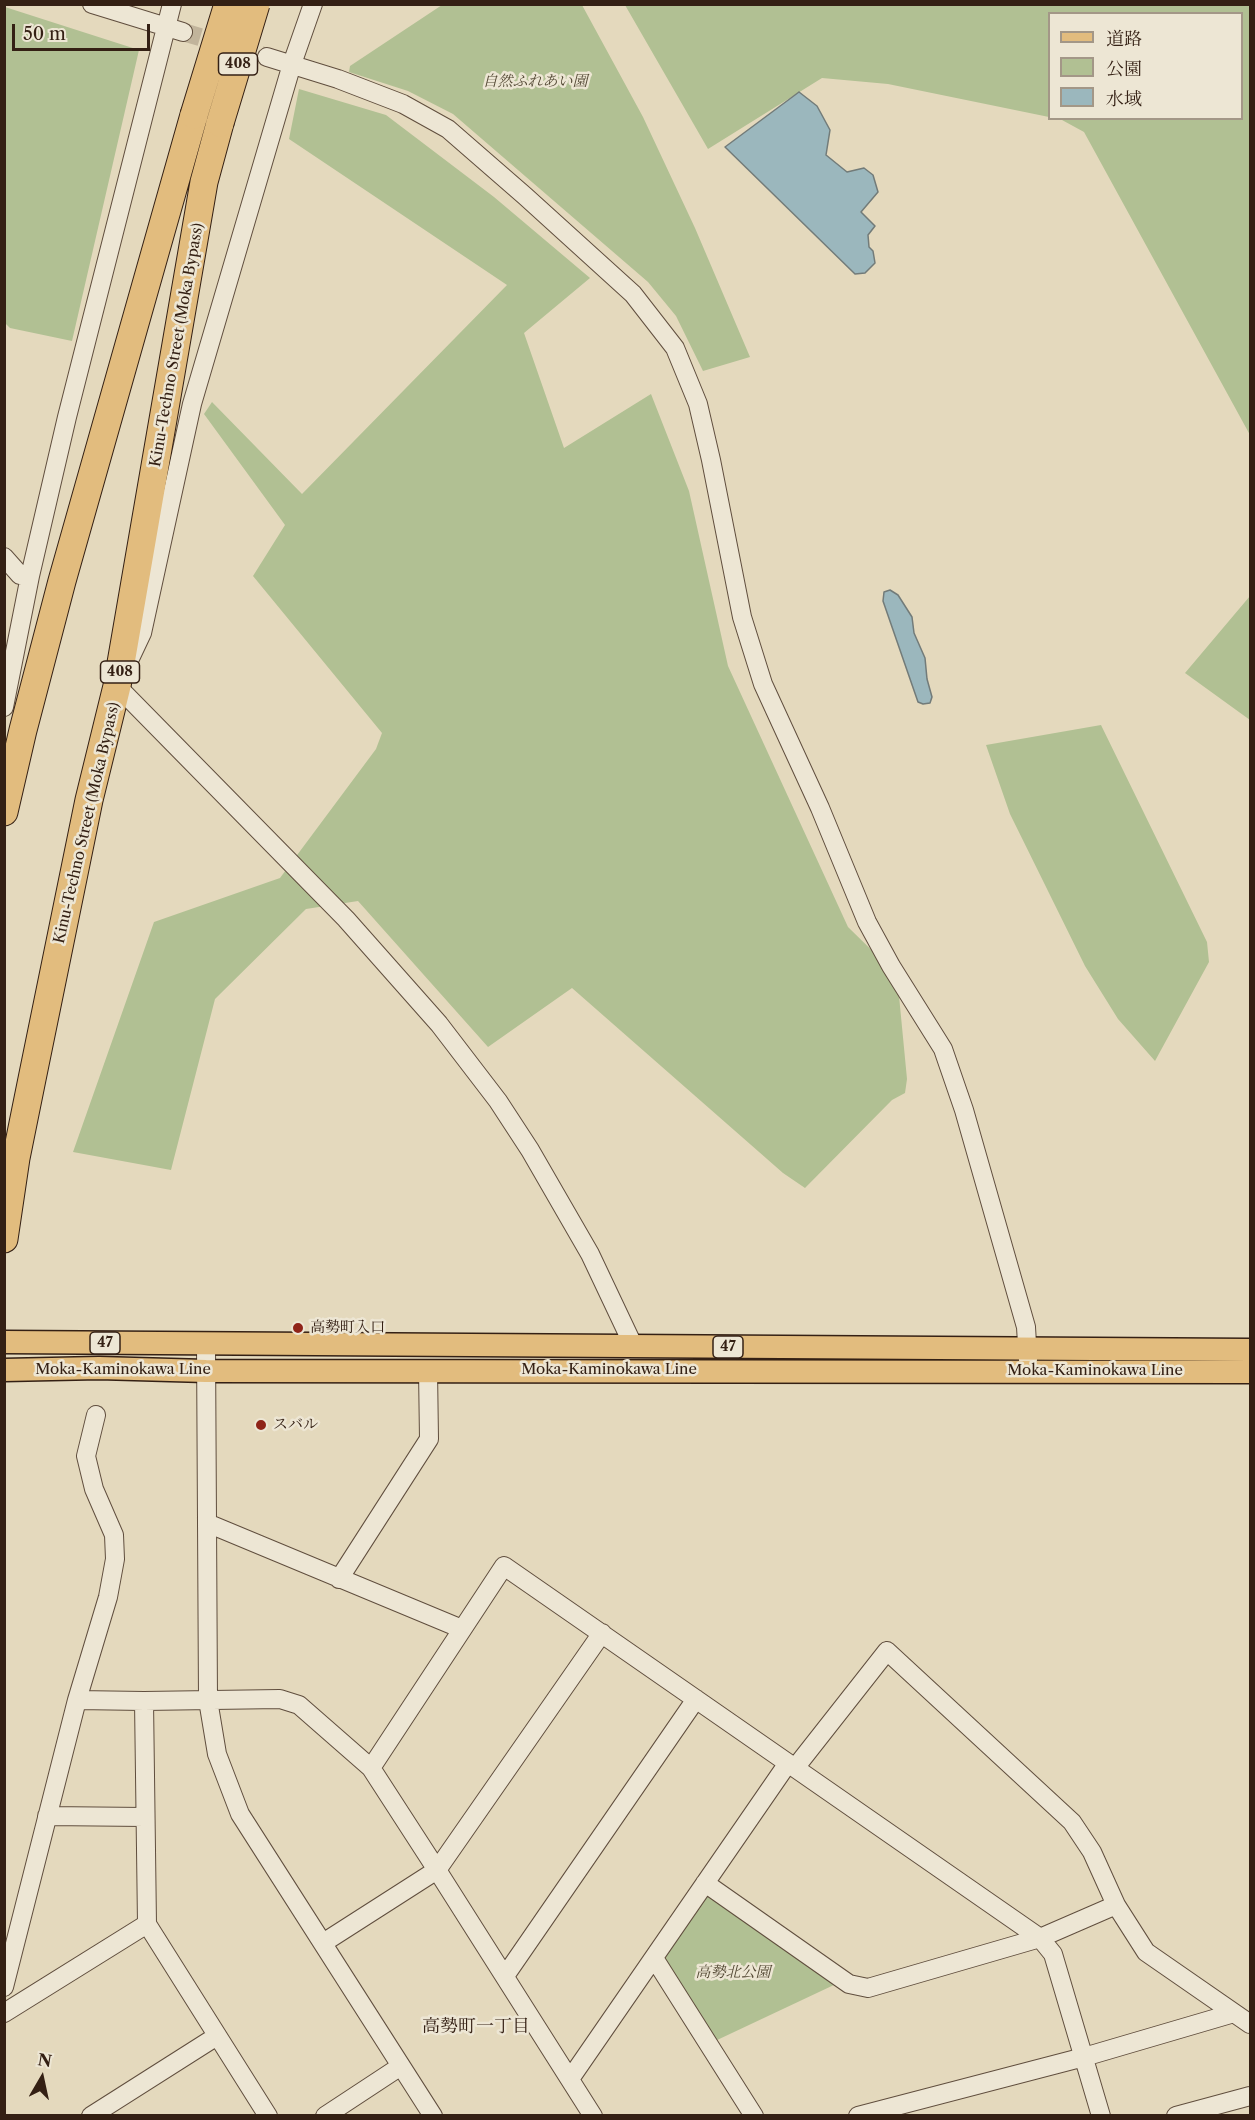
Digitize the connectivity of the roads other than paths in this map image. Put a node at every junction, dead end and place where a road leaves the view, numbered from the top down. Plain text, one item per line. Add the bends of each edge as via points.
1 (92, 4) edge
2 (172, 4) edge
3 (228, 4) edge
4 (256, 4) edge
5 (313, 4) edge
6 (165, 26) junction
7 (183, 32) tunnel mouth
8 (267, 57) tunnel mouth
9 (292, 64) junction
10 (4, 557) edge
11 (30, 576) junction
12 (117, 686) junction
13 (4, 707) edge
14 (4, 812) edge
15 (4, 1239) edge
16 (4, 1342) edge
17 (206, 1344) junction
18 (634, 1347) junction
19 (1028, 1347) junction
20 (1251, 1350) edge
21 (4, 1370) edge
22 (428, 1370) junction
23 (1028, 1370) junction
24 (206, 1371) junction
25 (1251, 1371) edge
26 (96, 1415) dead end
27 (207, 1523) junction
28 (339, 1579) junction
29 (462, 1629) junction
30 (602, 1634) junction
31 (696, 1699) junction
32 (77, 1700) junction
33 (208, 1700) junction
34 (144, 1701) junction
35 (791, 1766) junction
36 (371, 1768) junction
37 (47, 1816) junction
38 (146, 1817) junction
39 (438, 1870) junction
40 (705, 1883) junction
41 (1116, 1905) junction
42 (147, 1924) junction
43 (1040, 1938) junction
44 (323, 1944) junction
45 (654, 1958) junction
46 (505, 1976) junction
47 (4, 1987) edge
48 (4, 2013) edge
49 (1234, 2013) junction
50 (1251, 2024) edge
51 (217, 2036) junction
52 (1084, 2057) junction
53 (401, 2066) junction
54 (570, 2079) junction
55 (1251, 2096) edge
56 (92, 2115) edge
57 (268, 2115) edge
58 (325, 2115) edge
59 (433, 2115) edge
60 (593, 2115) edge
61 (754, 2115) edge
62 (858, 2115) edge
63 (1101, 2115) edge
64 (1176, 2115) edge

1 - 6 street
2 - 6 street
3 - 14 highway, 408, bridge via 65,570
4 - 12 highway, Kinu-Techno Street (Moka Bypass) / 408, bridge via 204,182
5 - 9 street
6 - 7 street
6 - 11 street
8 - 9 street
9 - 12 street via 192,404 142,633
9 - 19 street via 403,104 448,129 633,294 675,348 698,404 741,617 763,684 867,922 943,1049 1023,1316
10 - 11 street via 20,575
11 - 13 street
12 - 15 highway, Kinu-Techno Street (Moka Bypass) / 408 via 89,800 16,1158
12 - 18 street via 346,919 439,1024 530,1150 590,1254
16 - 17 main road, Moka-Kaminokawa Line / 47
17 - 18 main road, Moka-Kaminokawa Line / 47
17 - 24 street
18 - 19 main road, Moka-Kaminokawa Line / 47
19 - 20 main road, Moka-Kaminokawa Line / 47
19 - 23 street
21 - 24 main road, Moka-Kaminokawa Line / 47
22 - 23 main road, Moka-Kaminokawa Line / 47
22 - 24 main road, Moka-Kaminokawa Line / 47
22 - 28 street via 429,1439
23 - 25 main road, Moka-Kaminokawa Line / 47
24 - 27 street
26 - 32 street via 86,1456 94,1489 114,1535 115,1558 108,1597
27 - 28 street
27 - 33 street
28 - 29 street
29 - 30 street via 504,1566
29 - 36 street
30 - 31 street
30 - 39 street
31 - 35 street
31 - 46 street
32 - 34 street
32 - 37 street
33 - 34 street
33 - 36 street via 280,1699 299,1705
33 - 44 street via 217,1754 240,1814
34 - 38 street
35 - 40 street
35 - 41 street via 887,1651 1072,1822 1092,1852
35 - 43 street
36 - 39 street
37 - 38 street
37 - 47 street
38 - 42 street
39 - 44 street
39 - 46 street
40 - 43 street via 849,1984 868,1988
40 - 45 street
41 - 43 street
41 - 49 street via 1146,1952
42 - 48 street
42 - 51 street
43 - 52 street via 1053,1954
44 - 53 street
45 - 54 street
45 - 61 street
46 - 54 street
49 - 50 street
49 - 52 street
51 - 56 street
51 - 57 street
52 - 62 street
52 - 63 street
53 - 58 street
53 - 59 street
54 - 60 street
55 - 64 street

